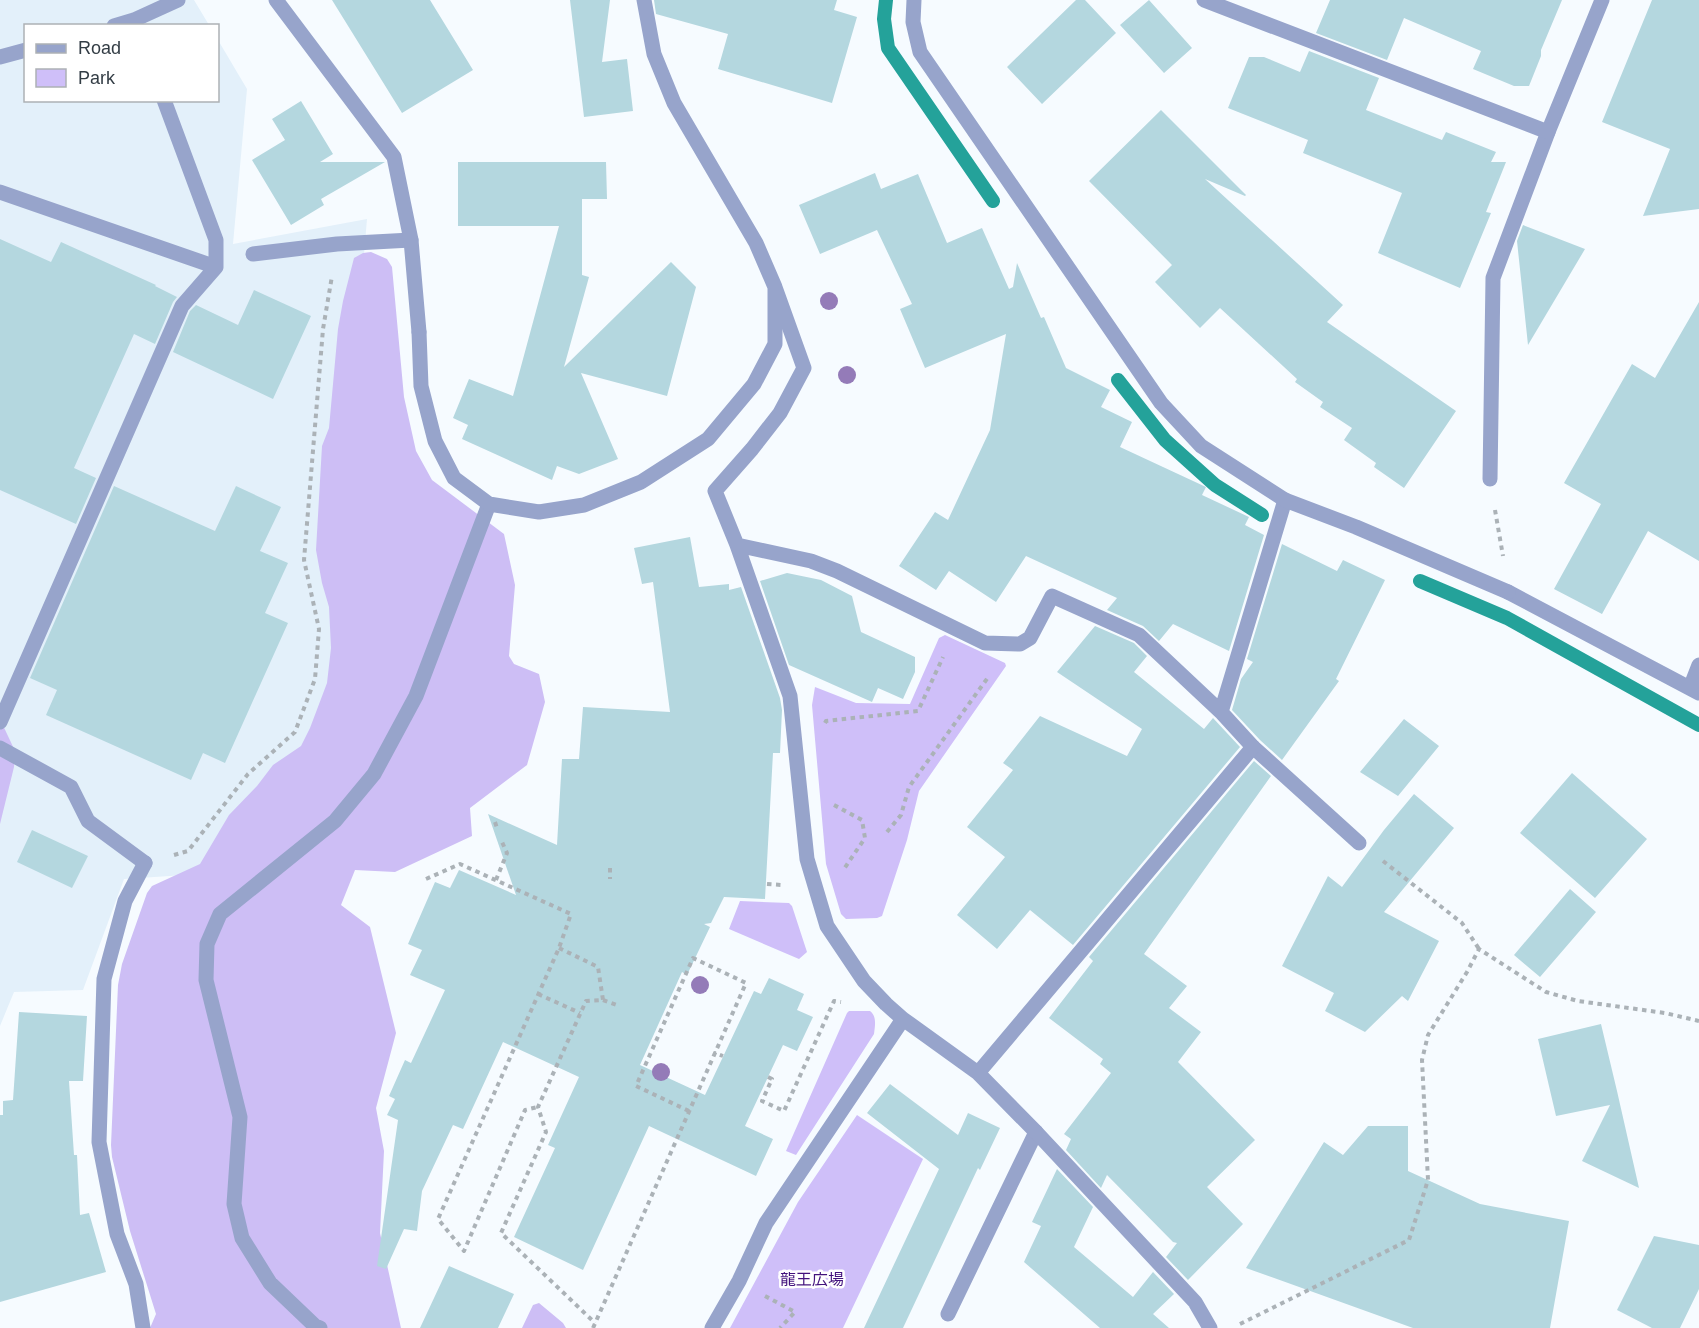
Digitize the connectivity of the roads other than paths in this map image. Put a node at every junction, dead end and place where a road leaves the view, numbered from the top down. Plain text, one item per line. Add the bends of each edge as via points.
1 (178, 0) edge
2 (276, 0) edge
3 (645, 0) edge
4 (914, 0) edge
5 (1204, 0) edge
6 (1602, 0) edge
7 (135, 23) edge
8 (24, 51) edge
9 (0, 57) edge
10 (165, 102) edge
11 (1548, 132) junction
12 (0, 192) edge
13 (411, 240) junction
14 (253, 254) dead end
15 (216, 267) junction
16 (776, 287) junction
17 (1490, 479) road end
18 (1285, 501) junction
19 (489, 504) junction
20 (737, 545) junction
21 (1699, 665) edge
22 (1694, 690) edge
23 (1221, 712) junction
24 (0, 722) edge
25 (1253, 747) junction
26 (0, 748) edge
27 (1359, 843) road end
28 (903, 1018) junction
29 (978, 1074) junction
30 (1036, 1132) junction
31 (948, 1314) dead end
32 (143, 1328) edge
33 (320, 1328) edge
34 (712, 1328) edge
35 (1210, 1328) edge

1 - 7 street
2 - 13 street via 394,157
3 - 16 street via 654,54 674,103 756,243
4 - 18 street via 913,22 920,52 1161,403 1201,446
5 - 11 street
6 - 11 street
8 - 9 street
10 - 15 street via 216,240
11 - 17 street via 1492,278
12 - 15 street
13 - 14 street
13 - 19 street via 421,386 435,441 454,478
15 - 24 street via 182,306
16 - 19 street via 775,344 754,384 708,439 641,482 584,505 538,512
16 - 20 street via 804,368 780,413 716,491
18 - 22 street via 1508,592
18 - 23 street
19 - 33 street via 416,696 374,774 335,821 220,914 207,944 206,980 240,1117 234,1204 242,1238 270,1283
20 - 23 street via 811,561 837,571 985,643 1020,644 1030,638 1052,596 1139,635
20 - 28 street via 790,696 806,849 827,926 864,981
21 - 22 street
23 - 25 street
25 - 27 street
25 - 29 street
26 - 32 street via 71,787 88,821 144,862 125,901 104,979 99,1142 117,1234 136,1284
28 - 29 street
28 - 34 street via 766,1223
29 - 30 street
30 - 31 street
30 - 35 street via 1196,1302

